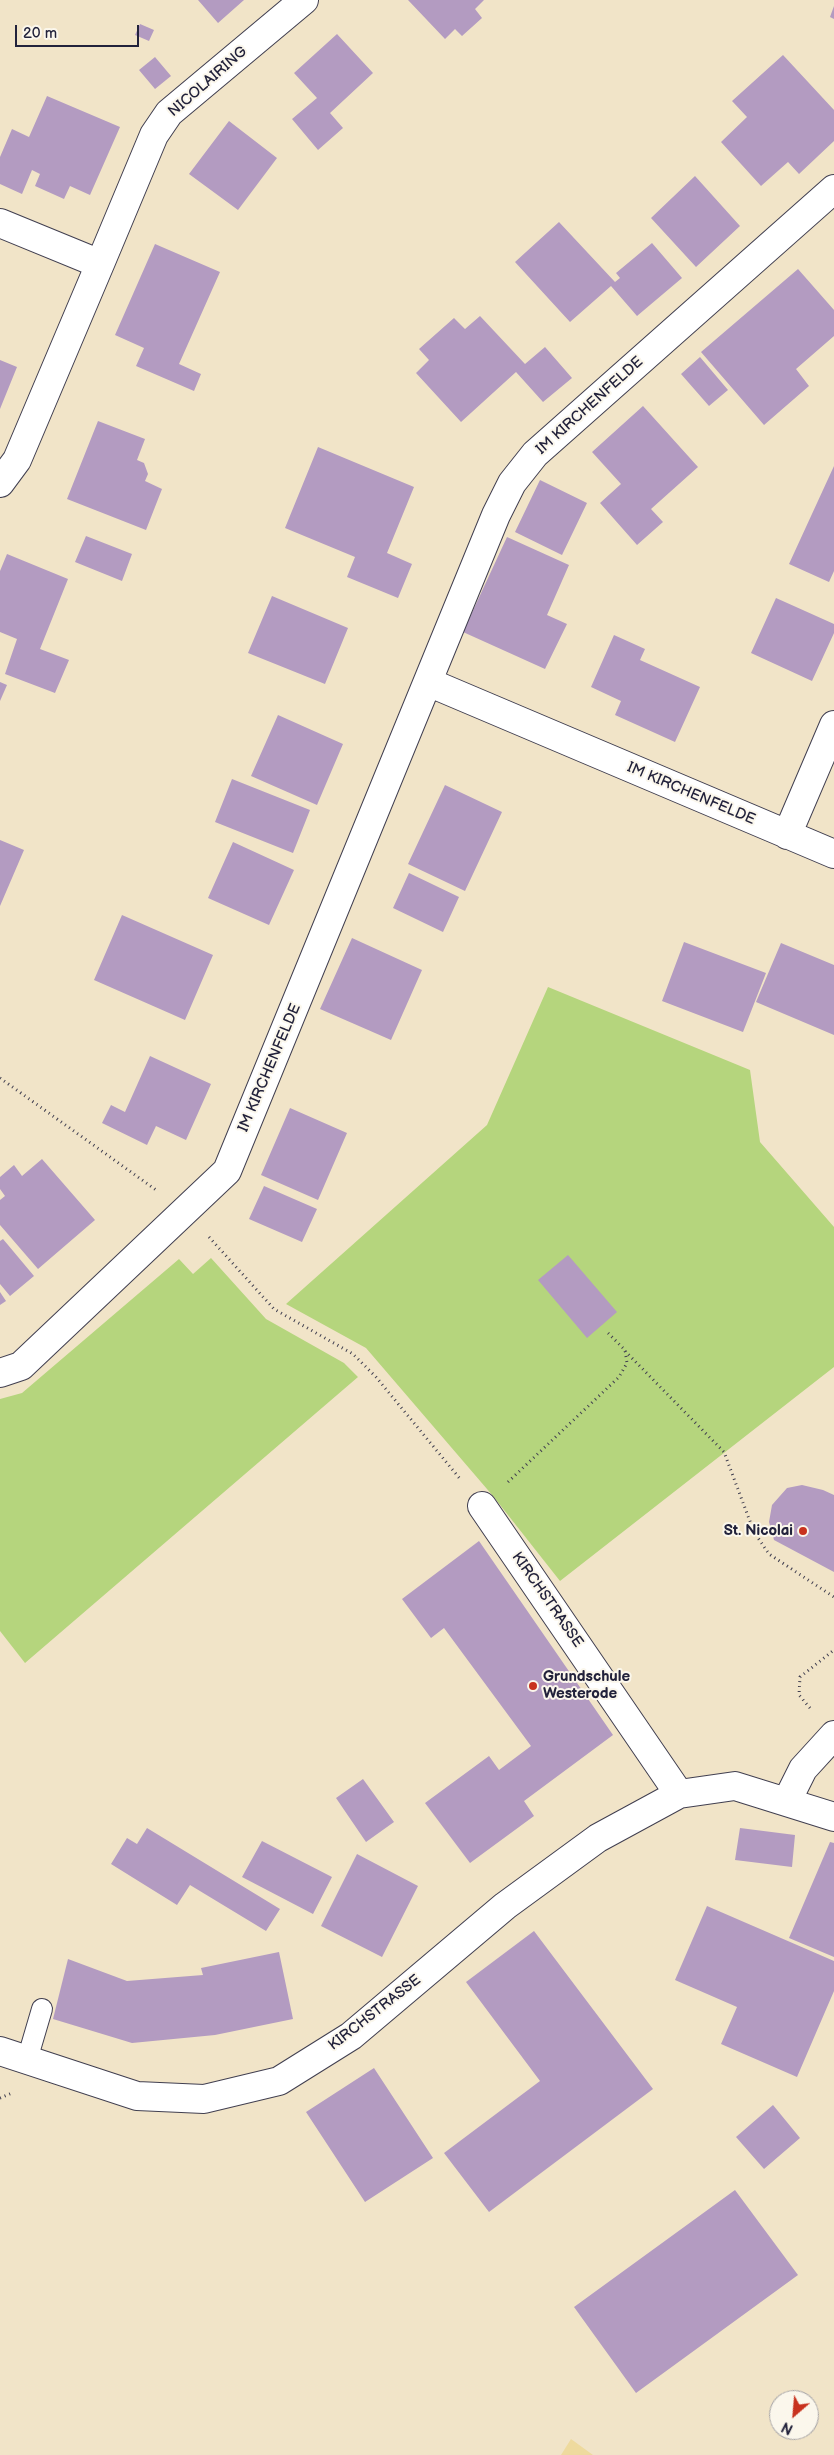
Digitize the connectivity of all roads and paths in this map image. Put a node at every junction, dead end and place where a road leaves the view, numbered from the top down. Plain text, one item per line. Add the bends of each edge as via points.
1 (304, 0) edge
2 (834, 189) edge
3 (0, 223) edge
4 (100, 264) junction
5 (0, 483) edge
6 (428, 682) junction
7 (834, 725) edge
8 (787, 835) junction
9 (834, 854) edge
10 (0, 1078) edge
11 (186, 1212) junction
12 (608, 1332) dead end
13 (625, 1350) junction
14 (0, 1373) edge
15 (482, 1506) junction
16 (834, 1597) edge
17 (834, 1650) edge
18 (834, 1735) edge
19 (680, 1794) junction
20 (787, 1801) junction
21 (834, 1817) edge
22 (42, 2009) dead end
23 (0, 2051) edge
24 (27, 2060) junction

1 - 4 street, NICOLAIRING via 169,113 154,135
2 - 6 street, IM KIRCHENFELDE via 535,454 512,483 496,515
3 - 4 street
4 - 5 street, NICOLAIRING via 17,460
6 - 8 street, IM KIRCHENFELDE
6 - 11 street, IM KIRCHENFELDE via 227,1171
7 - 8 street
8 - 9 street, IM KIRCHENFELDE
10 - 11 path
11 - 14 street, IM KIRCHENFELDE via 21,1366
11 - 15 path via 274,1308 353,1354
12 - 13 path
13 - 15 path via 627,1364 619,1377
13 - 16 path via 724,1452 754,1532 769,1554
15 - 19 street, KIRCHSTRASSE
17 - 18 path via 800,1678 799,1695
18 - 20 street via 804,1769
19 - 20 street, KIRCHSTRASSE via 735,1786
19 - 24 street, KIRCHSTRASSE via 598,1838 505,1906 351,2036 279,2081 204,2099 137,2096
20 - 21 street, KIRCHSTRASSE
22 - 24 lane
23 - 24 street, KIRCHSTRASSE

